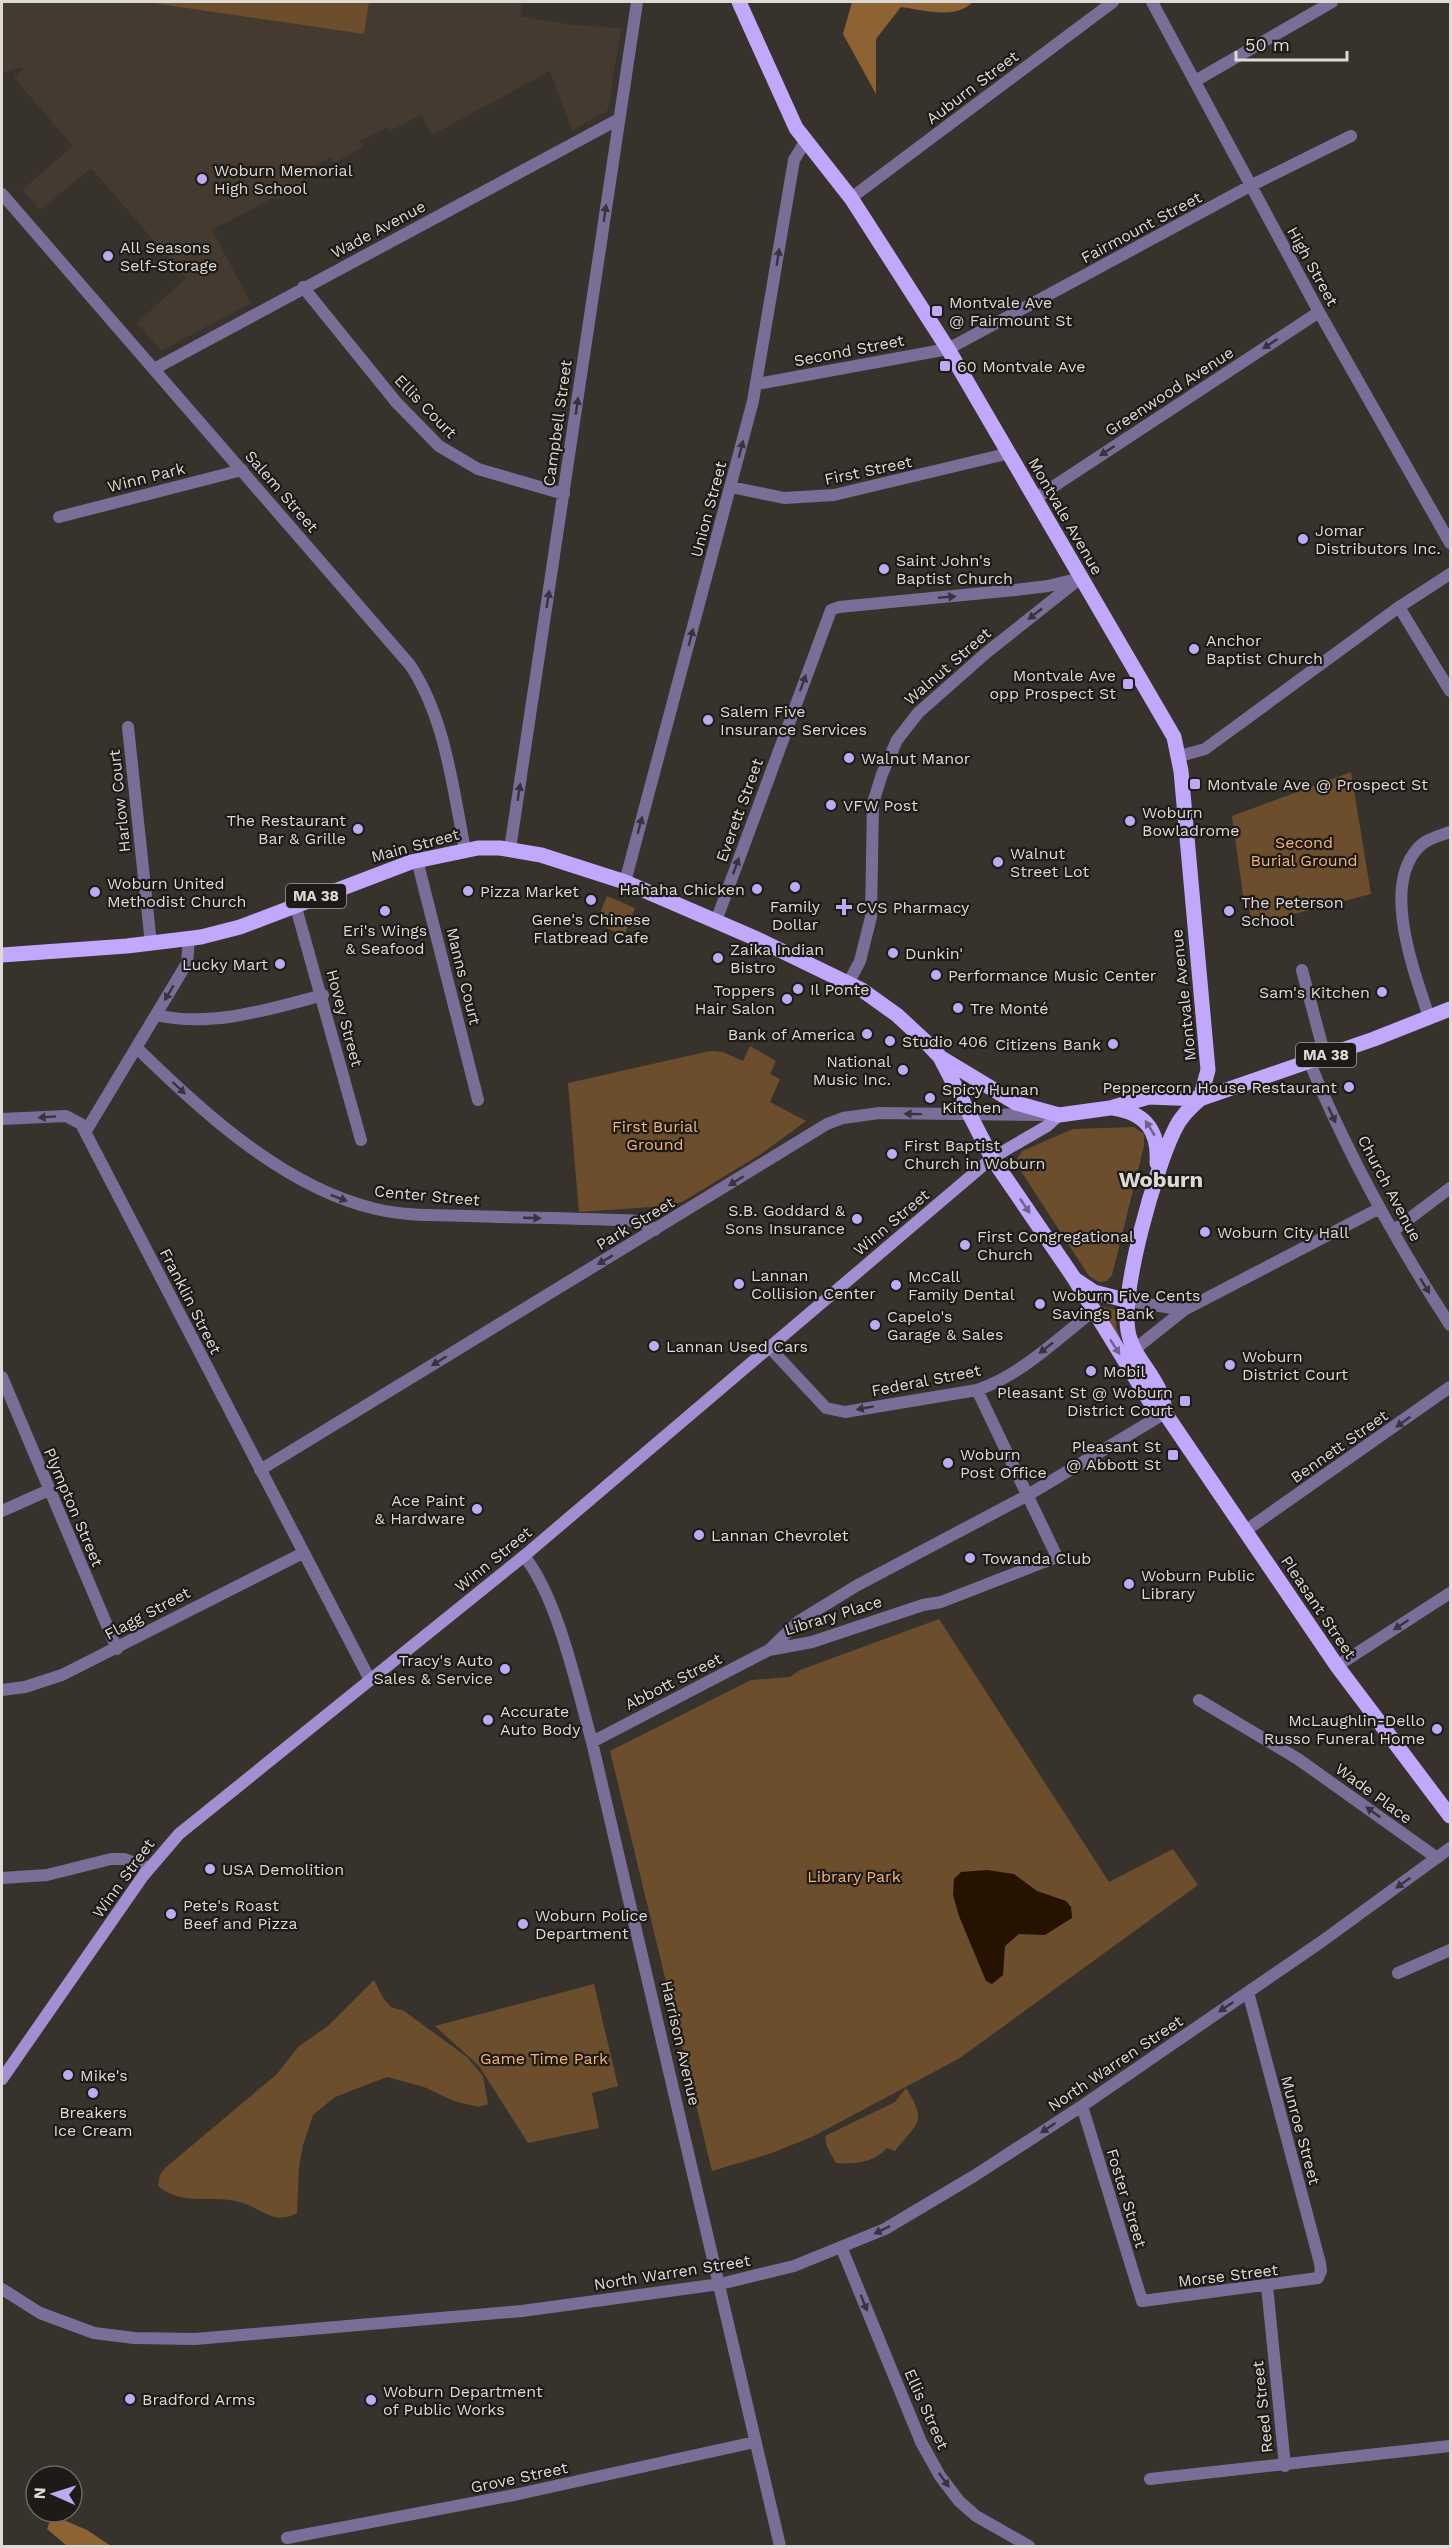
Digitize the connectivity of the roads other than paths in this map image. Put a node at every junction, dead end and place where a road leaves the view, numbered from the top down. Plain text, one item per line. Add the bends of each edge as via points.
1 (637, 2) edge
2 (739, 2) edge
3 (1113, 2) edge
4 (1152, 2) edge
5 (1332, 2) edge
6 (1195, 81) junction
7 (619, 119) junction
8 (1351, 136) dead end
9 (805, 142) junction
10 (1250, 186) junction
11 (2, 194) edge
12 (851, 198) junction
13 (303, 287) junction
14 (1319, 312) junction
15 (948, 349) junction
16 (153, 369) junction
17 (757, 384) junction
18 (1010, 453) junction
19 (242, 470) junction
20 (731, 487) junction
21 (564, 494) junction
22 (1036, 498) junction
23 (59, 517) dead end
24 (1450, 543) edge
25 (1450, 574) edge
26 (1081, 578) junction
27 (1399, 607) junction
28 (1450, 691) edge
29 (128, 727) dead end
30 (1180, 756) junction
31 (1450, 832) edge
32 (510, 849) junction
33 (465, 850) junction
34 (417, 860) junction
35 (625, 882) junction
36 (295, 904) junction
37 (716, 921) junction
38 (189, 939) junction
39 (151, 944) junction
40 (2, 955) edge
41 (1302, 970) dead end
42 (848, 984) junction
43 (323, 996) junction
44 (1450, 1009) edge
45 (156, 1015) junction
46 (1429, 1017) junction
47 (137, 1048) junction
48 (1325, 1056) junction
49 (940, 1057) junction
50 (1309, 1061) junction
51 (1200, 1099) junction
52 (478, 1100) dead end
53 (1110, 1108) junction
54 (1059, 1114) junction
55 (971, 1115) junction
56 (2, 1119) edge
57 (86, 1131) junction
58 (361, 1140) dead end
59 (992, 1158) junction
60 (1157, 1173) junction
61 (1450, 1188) edge
62 (1380, 1208) junction
63 (655, 1230) junction
64 (1393, 1231) junction
65 (1074, 1278) junction
66 (1129, 1301) junction
67 (1184, 1310) junction
68 (1092, 1312) junction
69 (1450, 1325) edge
70 (770, 1348) junction
71 (1135, 1349) junction
72 (2, 1377) edge
73 (1450, 1388) edge
74 (976, 1390) junction
75 (1165, 1413) junction
76 (260, 1470) junction
77 (49, 1491) junction
78 (1028, 1495) junction
79 (2, 1511) edge
80 (1245, 1531) junction
81 (303, 1553) junction
82 (524, 1556) junction
83 (1450, 1593) edge
84 (117, 1649) junction
85 (769, 1650) junction
86 (1337, 1666) junction
87 (370, 1680) junction
88 (2, 1690) edge
89 (1199, 1700) dead end
90 (592, 1742) junction
91 (1450, 1816) edge
92 (1450, 1848) edge
93 (1437, 1858) junction
94 (149, 1868) junction
95 (2, 1878) edge
96 (1450, 1950) edge
97 (1398, 1973) dead end
98 (1248, 1992) junction
99 (2, 2079) edge
100 (1082, 2106) junction
101 (842, 2249) junction
102 (1319, 2277) joint
103 (720, 2284) junction
104 (1267, 2286) junction
105 (2, 2289) edge
106 (1141, 2300) joint
107 (755, 2442) junction
108 (1450, 2446) edge
109 (1285, 2466) junction
110 (1150, 2479) dead end
111 (287, 2538) dead end
112 (780, 2547) edge
113 (1029, 2547) edge

1 - 7 street, Campbell Street
2 - 9 main road, Montvale Avenue via 786,110
3 - 12 street, Auburn Street
4 - 6 street, High Street
5 - 6 street
6 - 10 street, High Street
7 - 13 street, Wade Avenue
21 -> 7 street, Campbell Street
8 - 10 street, Fairmount Street
9 - 12 main road, Montvale Avenue
17 -> 9 street, Union Street via 794,160
10 - 14 street, High Street
10 - 15 street, Fairmount Street
11 - 16 street, Salem Street
12 - 15 main road, Montvale Avenue
13 - 16 street, Wade Avenue
13 - 21 street, Ellis Court via 396,402 439,446 478,469
14 -> 22 street, Greenwood Avenue
14 - 24 street, High Street
15 - 17 street, Second Street
15 - 18 main road, Montvale Avenue
16 - 19 street, Salem Street
20 -> 17 street, Union Street
18 - 20 street, First Street via 834,495 784,498
18 - 22 main road, Montvale Avenue
19 - 23 street, Winn Park
19 - 33 street, Salem Street via 390,640 420,681 440,736
35 -> 20 street, Union Street
32 -> 21 street, Campbell Street
22 - 26 main road, Montvale Avenue
25 - 27 street
26 - 30 main road, Montvale Avenue via 1158,708
37 -> 26 street, Everett Street via 831,610 1046,586
26 -> 42 street, Walnut Street via 986,653 911,720 897,740 873,803 869,929 860,961
27 - 28 street
27 - 30 street via 1205,749
29 - 39 street, Harlow Court
30 - 51 main road, Montvale Avenue via 1208,1070
31 - 46 street via 1417,849 1407,869 1403,894 1406,943
32 - 33 main road, Main Street / MA 38
32 - 35 main road, Main Street / MA 38 via 561,859
33 - 34 main road, Main Street / MA 38
34 - 36 main road, Main Street / MA 38
34 - 52 street, Manns Court
35 - 37 main road, Main Street / MA 38
36 - 38 main road, Main Street / MA 38 via 240,927
36 - 43 street, Hovey Street
37 - 42 main road, Main Street / MA 38
38 - 39 main road, Main Street / MA 38
38 -> 45 street via 188,962
39 - 40 main road, Main Street / MA 38
41 - 48 street
42 - 49 main road, Main Street / MA 38 via 897,1015
43 - 45 street via 223,1017 184,1019
43 - 58 street, Hovey Street
44 - 46 main road, Main Street / MA 38
45 - 47 street
46 - 48 main road, Main Street / MA 38
47 - 57 street
47 -> 63 street, Center Street via 198,1105 242,1139 313,1186 345,1200 382,1210 429,1214 640,1221
48 - 50 main road, Main Street / MA 38
49 - 54 main road, Main Street / MA 38 via 1016,1103
49 - 55 main road, Main Street / MA 38
50 - 51 main road, Main Street / MA 38
50 -> 62 street, Church Avenue
51 - 53 main road, Main Street / MA 38 via 1162,1096
51 - 60 main road, MA 38 via 1180,1119
53 - 54 main road, Main Street / MA 38
60 -> 53 main road via 1157,1143 1150,1125 1138,1116
54 - 55 street, Park Street
54 - 59 main road, Winn Street via 1047,1126
55 - 59 main road, Main Street / MA 38
55 -> 63 street, Park Street via 879,1113 843,1118 827,1124
57 -> 56 street via 79,1121 66,1116
57 - 76 street, Franklin Street
59 -> 65 main road, Pleasant Street / MA 38
59 - 70 main road, Winn Street
60 - 66 main road, MA 38
61 - 64 street
62 - 64 street, Church Avenue
62 - 67 street
63 -> 76 street, Park Street
64 -> 69 street, Church Avenue
65 - 66 main road, MA 38 via 1094,1292
65 - 68 main road, Pleasant Street
66 - 67 street
66 - 71 main road, Pleasant Street via 1128,1330
67 - 71 street
68 -> 74 street, Federal Street via 1012,1374
68 -> 75 main road, Pleasant Street via 1153,1406
74 -> 70 street, Federal Street via 835,1412 820,1402
70 - 82 main road, Winn Street
71 - 75 main road, Pleasant Street via 1162,1393
72 - 77 street, Plympton Street
73 -> 80 street, Bennett Street
74 - 78 street
75 - 78 street
75 - 80 main road, Pleasant Street
76 - 81 street, Franklin Street
77 - 79 street
77 - 84 street, Plympton Street
78 - 85 street, Library Place via 856,1586 799,1621
78 - 85 street, Library Place via 1057,1557 941,1602 812,1642
80 - 86 main road, Pleasant Street
81 - 84 street, Flagg Street
81 - 87 street, Franklin Street
82 - 87 main road, Winn Street
82 - 90 street, Harrison Avenue via 539,1575 548,1599
83 -> 86 street
84 - 88 street, Flagg Street via 53,1678
85 - 90 street, Abbott Street
86 - 91 main road, Pleasant Street
87 - 94 main road, Winn Street via 178,1834
93 -> 89 street, Wade Place via 1298,1759
90 - 103 street, Harrison Avenue
92 - 93 street, North Warren Street
93 -> 98 street, North Warren Street
94 - 95 street via 111,1858 47,1875
94 - 99 main road, Winn Street
96 - 97 street
98 -> 100 street, North Warren Street
98 - 102 street, Munroe Street via 1320,2263
100 -> 101 street, North Warren Street via 938,2199
100 - 106 street, Foster Street
101 - 103 street, North Warren Street via 794,2266
101 -> 113 street, Ellis Street via 921,2442 940,2476 976,2516
102 - 104 street, Morse Street
103 - 105 street, North Warren Street via 522,2311 195,2339 94,2333 40,2313
103 - 107 street, Harrison Avenue
104 - 106 street, Morse Street
104 - 109 street, Reed Street
107 - 111 street, Grove Street via 514,2495
107 - 112 street, Harrison Avenue
108 - 109 street, Reed Street
109 - 110 street

